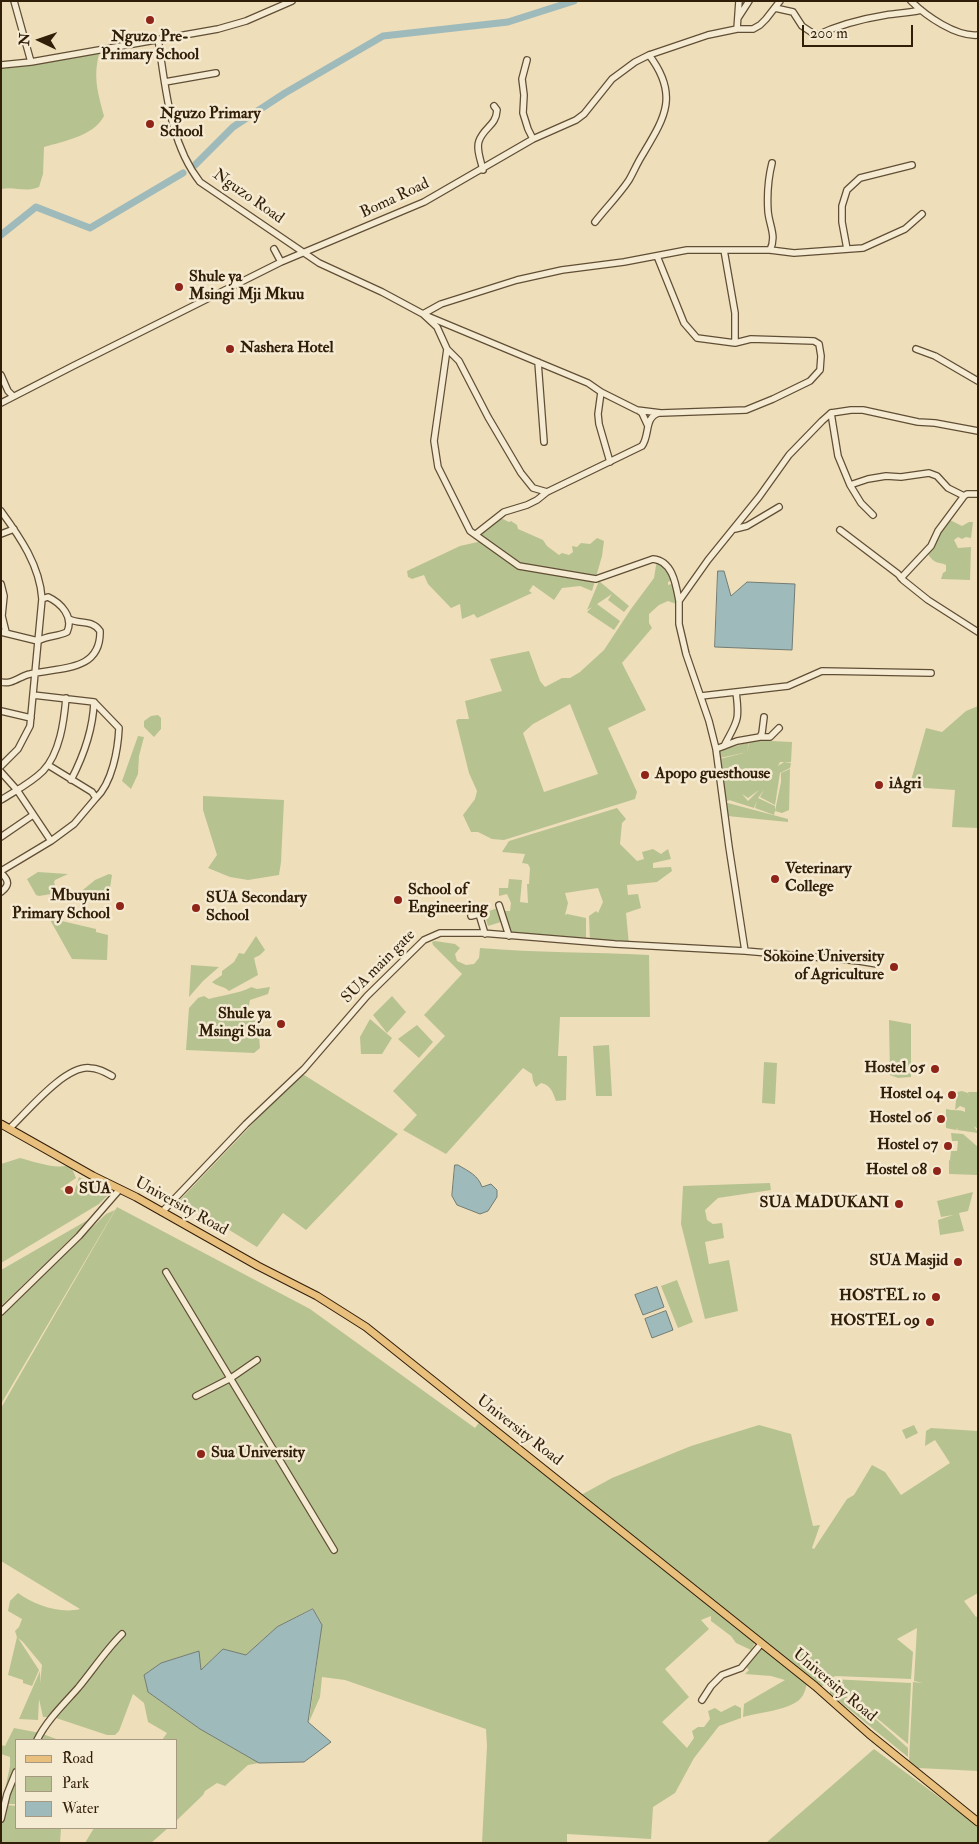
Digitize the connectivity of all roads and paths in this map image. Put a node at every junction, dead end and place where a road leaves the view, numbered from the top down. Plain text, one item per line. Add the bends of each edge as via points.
1 (14, 1) edge
2 (292, 1) edge
3 (739, 1) edge
4 (749, 1) edge
5 (780, 1) edge
6 (911, 1) edge
7 (775, 8) junction
8 (921, 10) junction
9 (737, 19) junction
10 (737, 29) junction
11 (978, 35) edge
12 (158, 39) junction
13 (649, 55) junction
14 (527, 60) dead end
15 (31, 62) junction
16 (1, 65) edge
17 (216, 73) dead end
18 (165, 82) junction
19 (494, 106) dead end
20 (534, 139) junction
21 (772, 163) dead end
22 (912, 165) dead end
23 (483, 170) junction
24 (922, 214) dead end
25 (595, 222) dead end
26 (274, 249) dead end
27 (724, 250) junction
28 (770, 250) junction
29 (847, 250) junction
30 (304, 253) junction
31 (657, 256) junction
32 (281, 262) junction
33 (423, 314) junction
34 (735, 343) junction
35 (447, 349) junction
36 (916, 349) dead end
37 (538, 362) junction
38 (1, 375) edge
39 (978, 381) edge
40 (601, 392) junction
41 (13, 396) junction
42 (1, 403) edge
43 (637, 410) junction
44 (661, 413) junction
45 (831, 413) junction
46 (648, 426) junction
47 (978, 431) edge
48 (544, 442) dead end
49 (610, 462) junction
50 (850, 485) junction
51 (547, 492) junction
52 (978, 494) edge
53 (964, 496) junction
54 (779, 506) dead end
55 (1, 511) edge
56 (873, 515) dead end
57 (14, 529) junction
58 (735, 529) junction
59 (840, 530) dead end
60 (1, 534) edge
61 (476, 534) junction
62 (901, 578) junction
63 (1, 584) edge
64 (42, 599) junction
65 (679, 601) junction
66 (69, 619) junction
67 (4, 632) edge
68 (978, 632) edge
69 (38, 641) junction
70 (36, 673) junction
71 (931, 673) dead end
72 (1, 682) edge
73 (736, 692) junction
74 (33, 695) junction
75 (701, 696) junction
76 (66, 698) junction
77 (94, 702) junction
78 (2, 713) edge
79 (764, 716) dead end
80 (32, 718) junction
81 (779, 728) dead end
82 (760, 737) junction
83 (724, 746) junction
84 (716, 749) junction
85 (48, 765) junction
86 (1, 766) edge
87 (1, 772) edge
88 (72, 780) junction
89 (17, 790) junction
90 (96, 798) junction
91 (1, 800) edge
92 (33, 815) junction
93 (1, 837) edge
94 (51, 840) junction
95 (1, 872) edge
96 (1, 892) edge
97 (499, 906) dead end
98 (471, 916) dead end
99 (485, 934) junction
100 (509, 936) junction
101 (745, 951) junction
102 (877, 964) dead end
103 (112, 1076) dead end
104 (1, 1124) edge
105 (10, 1128) junction
106 (120, 1189) junction
107 (162, 1212) junction
108 (166, 1272) dead end
109 (1, 1312) edge
110 (257, 1360) dead end
111 (231, 1378) junction
112 (196, 1396) dead end
113 (334, 1550) dead end
114 (122, 1634) dead end
115 (762, 1644) junction
116 (702, 1700) dead end
117 (38, 1739) edge
118 (15, 1774) edge
119 (1, 1820) edge
120 (978, 1822) edge

1 - 15 street
2 - 12 street via 229,26
3 - 9 street
4 - 9 street
5 - 7 street, Boma Road
6 - 8 street
7 - 8 street via 793,12 802,26 815,36 850,22
7 - 10 street, Boma Road via 753,29
8 - 11 street via 958,32
9 - 10 street
10 - 13 street, Boma Road
12 - 15 street
12 - 18 street, Nguzo Road
13 - 20 street, Boma Road via 612,78 576,120
13 - 25 street via 660,69 666,85 665,114 629,179
14 - 20 street via 522,79 523,112
15 - 16 street
17 - 18 street
18 - 30 street, Nguzo Road via 176,135 188,165 200,182
19 - 23 street via 497,110 494,123 479,140
20 - 23 street, Boma Road
21 - 28 street via 768,210 774,238
22 - 29 street via 860,178 847,190 842,222
23 - 30 street, Boma Road via 424,202
24 - 29 street via 905,229 863,248
26 - 32 street
27 - 28 street
27 - 31 street via 687,250
27 - 34 street via 735,313
28 - 29 street via 794,253
30 - 32 street, Boma Road
30 - 33 street, Nguzo Road
31 - 33 street via 517,280 441,304
31 - 34 street via 687,328 697,338
32 - 41 street, Boma Road
33 - 35 street via 437,326
33 - 37 street
34 - 44 street via 751,340 814,341 819,344 820,370 810,381 746,410
35 - 51 street via 459,361 521,473 534,488
35 - 61 street via 435,454 464,520 470,531
36 - 39 street
37 - 40 street via 588,383
37 - 48 street
38 - 41 street
40 - 43 street
40 - 49 street via 599,424
41 - 42 street, Boma Road
43 - 44 street
43 - 46 street
44 - 46 street via 654,414
45 - 47 street via 863,410
45 - 50 street via 838,456
45 - 58 street via 789,455
46 - 49 street via 642,446
49 - 51 street
50 - 53 street via 886,476 929,474 938,476 948,488
50 - 56 street
51 - 61 street via 527,505 504,512
52 - 53 street
53 - 62 street via 938,530 931,546
54 - 58 street via 747,526
55 - 57 street
57 - 60 street
57 - 64 street via 38,574
58 - 65 street
59 - 62 street
61 - 65 street via 519,566 596,578 653,559 661,560 674,579
62 - 68 street via 928,600
63 - 67 street
64 - 66 street via 48,597 55,601
64 - 69 street
65 - 75 street via 680,624 692,675
66 - 69 street via 65,633 45,636
66 - 70 street via 98,627 98,647 84,662
67 - 69 street
69 - 70 street
70 - 72 street via 8,684
70 - 74 street
71 - 73 street via 822,671 788,686
73 - 75 street
73 - 83 street via 737,719
74 - 76 street
74 - 80 street
75 - 84 street
76 - 77 street
76 - 85 street via 60,735
77 - 88 street via 88,741
77 - 90 street via 119,728 118,752 103,792
78 - 80 street
79 - 82 street
80 - 86 street via 25,739
81 - 82 street via 770,737
82 - 83 street
83 - 84 street
84 - 101 street
85 - 88 street
85 - 89 street
87 - 89 street
88 - 90 street
89 - 91 street
89 - 92 street
90 - 94 street via 74,824
92 - 93 street
92 - 94 street
94 - 95 street
95 - 96 street via 8,882
97 - 100 street
98 - 99 street via 479,914
99 - 100 street, SUA main gate
99 - 107 street, SUA main gate via 447,932 424,940 367,996 304,1069
100 - 101 street, SUA main gate
101 - 102 street, SUA main gate
103 - 105 street via 90,1068 74,1072 51,1087
104 - 105 main road, University Road
105 - 106 main road, University Road
106 - 107 main road, University Road
106 - 109 street via 79,1236
107 - 115 main road, University Road via 317,1296 366,1327
108 - 111 street
110 - 111 street
111 - 112 street
111 - 113 street
114 - 117 street via 46,1724
115 - 116 street via 741,1668 722,1675
115 - 120 main road, University Road
118 - 119 street

